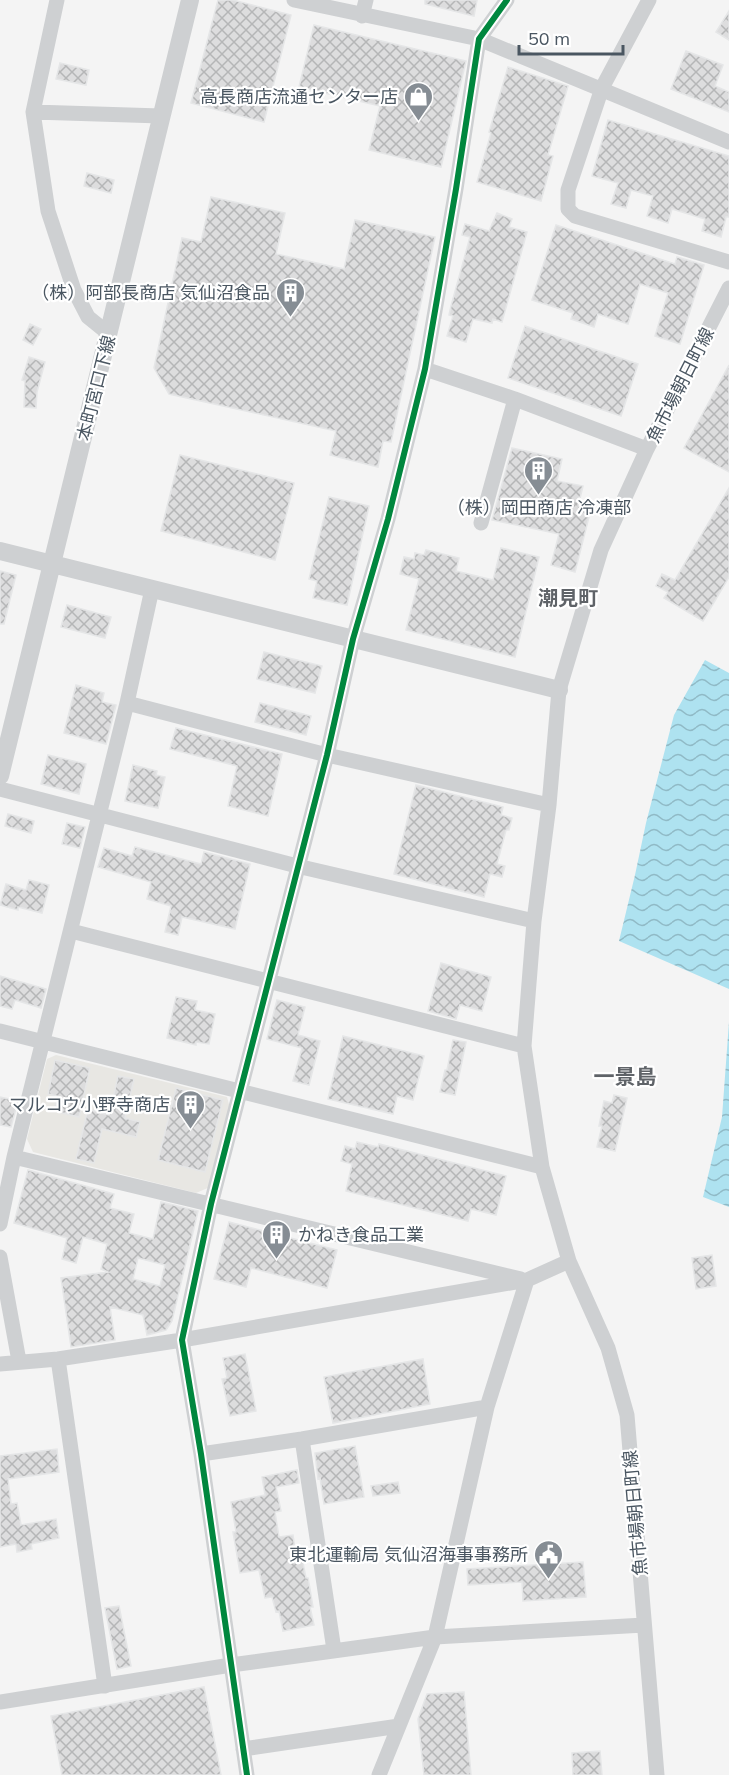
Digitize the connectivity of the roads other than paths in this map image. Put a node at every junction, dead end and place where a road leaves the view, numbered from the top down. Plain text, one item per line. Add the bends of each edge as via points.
1 (57, 0) edge
2 (190, 0) edge
3 (294, 0) edge
4 (366, 0) edge
5 (507, 0) edge
6 (649, 0) edge
7 (362, 16) junction
8 (479, 39) junction
9 (602, 88) junction
10 (33, 112) junction
11 (161, 116) junction
12 (729, 142) edge
13 (729, 262) edge
14 (729, 288) edge
15 (109, 334) junction
16 (425, 369) junction
17 (514, 399) junction
18 (647, 449) junction
19 (481, 523) dead end
20 (0, 551) edge
21 (52, 564) junction
22 (152, 589) junction
23 (353, 639) junction
24 (559, 690) junction
25 (127, 703) junction
26 (327, 755) junction
27 (0, 776) edge
28 (0, 789) edge
29 (549, 805) junction
30 (100, 814) junction
31 (297, 866) junction
32 (534, 921) junction
33 (71, 931) junction
34 (268, 982) junction
35 (0, 1031) edge
36 (43, 1041) junction
37 (524, 1046) junction
38 (240, 1091) junction
39 (14, 1157) junction
40 (542, 1167) junction
41 (211, 1204) junction
42 (0, 1224) edge
43 (0, 1257) edge
44 (569, 1261) junction
45 (526, 1280) junction
46 (182, 1340) junction
47 (58, 1359) junction
48 (19, 1361) junction
49 (0, 1364) edge
50 (487, 1407) junction
51 (302, 1439) junction
52 (201, 1454) junction
53 (644, 1625) junction
54 (435, 1637) junction
55 (334, 1650) junction
56 (231, 1665) junction
57 (105, 1686) junction
58 (0, 1702) edge
59 (399, 1726) junction
60 (243, 1749) junction
61 (247, 1775) edge
62 (379, 1775) edge
63 (657, 1775) edge

1 - 10 street
2 - 11 street, 本町宮口下線
3 - 7 street
4 - 7 street
5 - 8 street
6 - 9 street
7 - 8 street
8 - 9 street
8 - 16 street
9 - 12 street
9 - 13 street via 568,190 568,209 575,216
10 - 11 street
10 - 15 street via 48,211 74,290 88,317
11 - 15 street, 本町宮口下線
14 - 18 street, 魚市場朝日町線
15 - 21 street, 本町宮口下線
16 - 17 street
16 - 23 street
17 - 18 street
17 - 19 street
18 - 24 street, 魚市場朝日町線 via 601,550
20 - 21 street
21 - 22 street
21 - 27 street, 本町宮口下線
22 - 23 street
22 - 25 street
23 - 24 street
23 - 26 street
24 - 29 street, 魚市場朝日町線
25 - 26 street
25 - 30 street
26 - 29 street
26 - 31 street
28 - 30 street
29 - 32 street, 魚市場朝日町線
30 - 31 street
30 - 33 street
31 - 32 street
31 - 34 street
32 - 37 street, 魚市場朝日町線
33 - 34 street
33 - 36 street
34 - 37 street
34 - 38 street
35 - 36 street
36 - 38 street
36 - 39 street
37 - 40 street, 魚市場朝日町線
38 - 40 street
38 - 41 street
39 - 41 street
39 - 42 street
40 - 44 street, 魚市場朝日町線
41 - 45 street
41 - 46 street
43 - 48 street
44 - 45 street
44 - 53 street, 魚市場朝日町線 via 608,1348 627,1415
45 - 46 street
45 - 50 street
46 - 47 street
46 - 52 street
47 - 48 street
47 - 57 street
48 - 49 street
50 - 51 street
50 - 54 street
51 - 52 street
51 - 55 street
52 - 56 street
53 - 54 street
53 - 63 street, 魚市場朝日町線
54 - 55 street
54 - 59 street
55 - 56 street
56 - 57 street
56 - 60 street
57 - 58 street
59 - 60 street
59 - 62 street
60 - 61 street

